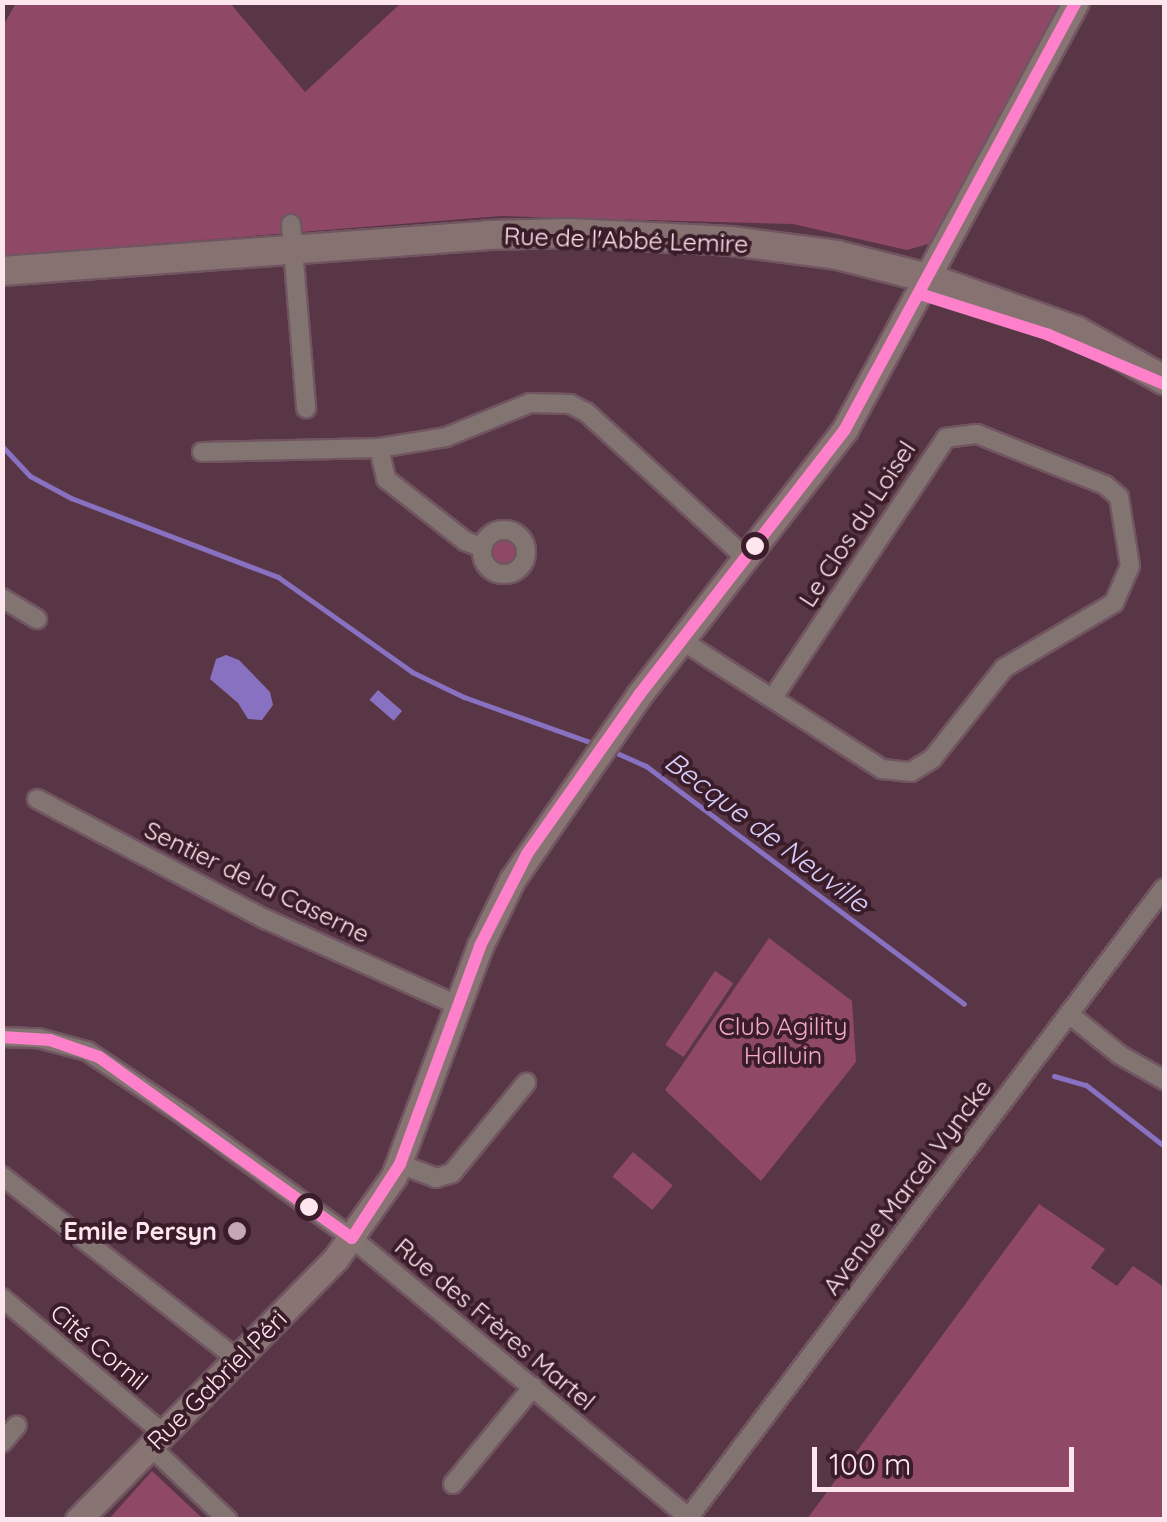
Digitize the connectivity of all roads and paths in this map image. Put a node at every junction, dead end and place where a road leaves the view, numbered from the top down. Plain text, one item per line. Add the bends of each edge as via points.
1 (1076, 2) edge
2 (293, 245) junction
3 (2, 271) edge
4 (2, 283) edge
5 (924, 286) junction
6 (1164, 382) edge
7 (306, 408) dead end
8 (379, 448) junction
9 (202, 452) dead end
10 (483, 548) dead end
11 (746, 558) junction
12 (2, 598) edge
13 (37, 620) dead end
14 (681, 640) junction
15 (773, 697) junction
16 (38, 799) dead end
17 (1164, 888) edge
18 (457, 1005) junction
19 (1069, 1014) junction
20 (2, 1037) edge
21 (1164, 1080) edge
22 (526, 1083) dead end
23 (400, 1164) junction
24 (2, 1176) edge
25 (352, 1238) junction
26 (2, 1298) edge
27 (238, 1360) junction
28 (533, 1388) junction
29 (17, 1425) dead end
30 (158, 1440) junction
31 (2, 1443) edge
32 (453, 1484) dead end
33 (690, 1518) edge
34 (78, 1520) edge
35 (228, 1520) edge

1 - 5 street, Rue Gabriel Péri
2 - 3 main road, Rue de l'Abbé Lemire
2 - 4 main road, Rue de l'Abbé Lemire
2 - 5 main road, Rue de l'Abbé Lemire via 633,249 794,262
2 - 7 street
5 - 6 main road, Rue de l'Abbé Lemire
5 - 11 street, Rue Gabriel Péri via 838,439
8 - 9 street
8 - 10 street via 386,480
8 - 11 street via 446,437 530,403 570,404
11 - 14 street, Rue Gabriel Péri
12 - 13 street
14 - 15 street, Le Clos du Loisel
14 - 18 street, Rue Gabriel Péri via 512,880
15 - 15 street, Le Clos du Loisel via 882,769 919,770 1004,668 1114,604 1130,566 1119,496 978,434 946,438
16 - 18 street, Sentier de la Caserne via 265,919
17 - 19 street, Avenue Marcel Vyncke
18 - 23 street, Rue Gabriel Péri
19 - 21 street
19 - 33 street, Avenue Marcel Vyncke
20 - 25 street, Rue des Frères Martel via 50,1040 99,1057
22 - 23 street via 452,1174 436,1178
23 - 25 street, Rue Gabriel Péri
24 - 27 street
25 - 27 street, Rue Gabriel Péri
25 - 28 street, Rue des Frères Martel
26 - 30 street, Cité Cornil
27 - 30 street, Rue Gabriel Péri
28 - 32 street
28 - 33 street, Rue des Frères Martel
29 - 31 street
30 - 34 street, Rue Gabriel Péri
30 - 35 street, Cité Cornil

